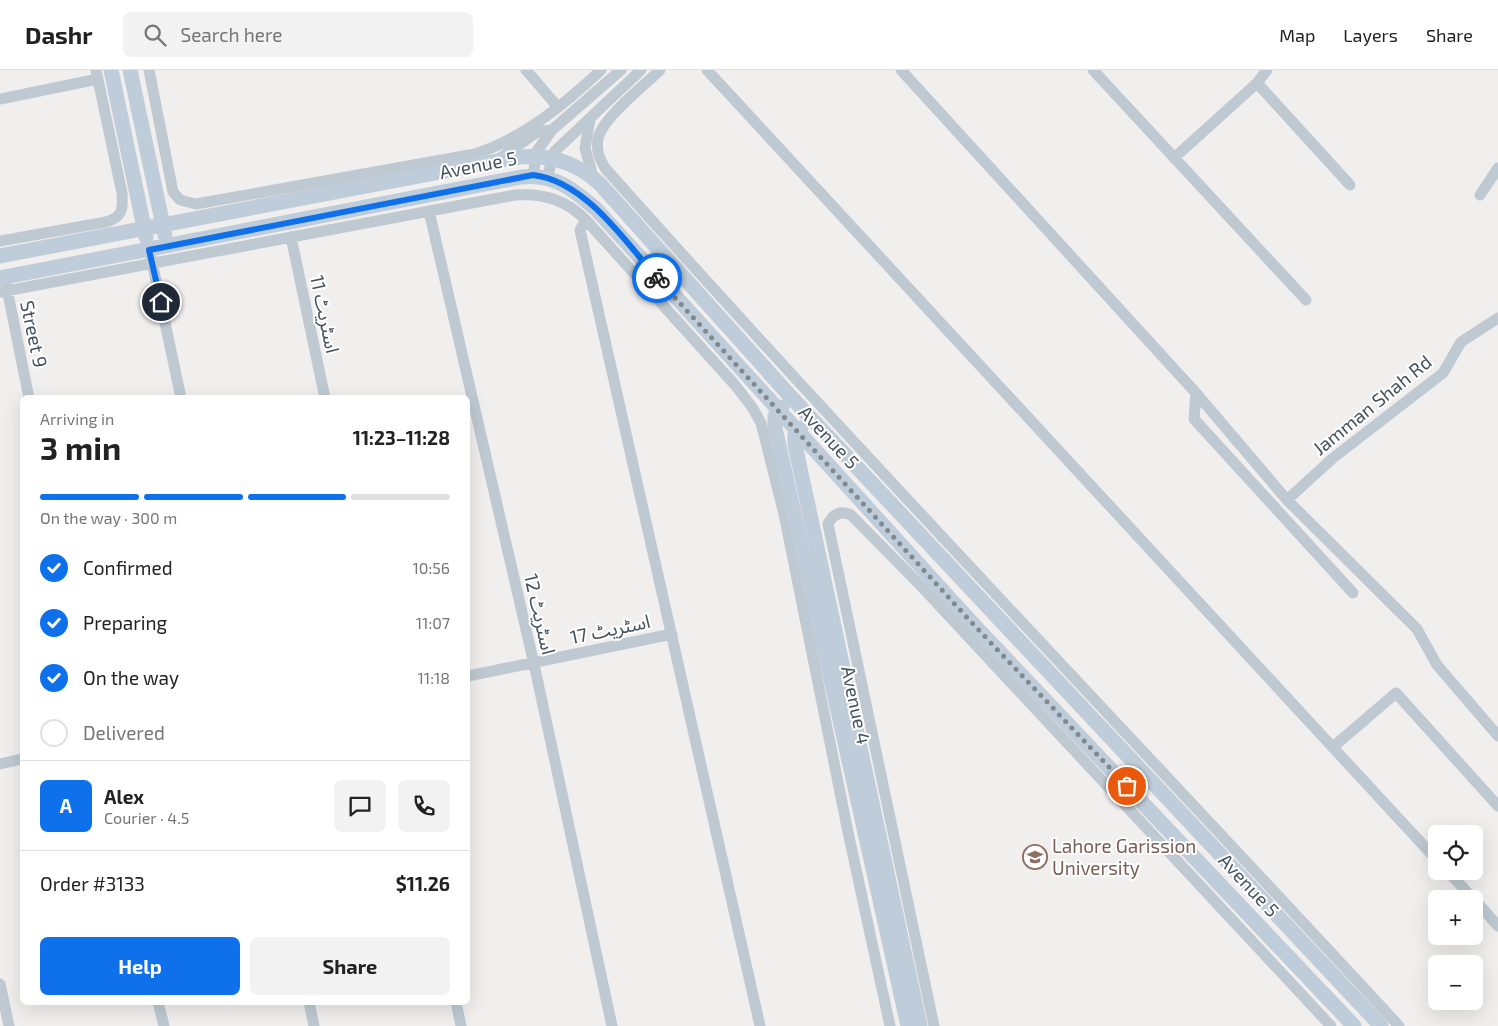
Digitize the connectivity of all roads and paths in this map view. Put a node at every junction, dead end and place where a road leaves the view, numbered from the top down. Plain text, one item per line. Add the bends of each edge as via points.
1 (111, 70) edge
2 (130, 70) edge
3 (149, 70) edge
4 (526, 70) edge
5 (601, 70) edge
6 (621, 70) edge
7 (641, 70) edge
8 (660, 70) edge
9 (707, 70) edge
10 (901, 70) edge
11 (1093, 70) edge
12 (1267, 70) edge
13 (97, 74) edge
14 (1257, 83) junction
15 (0, 98) edge
16 (557, 106) junction
17 (590, 119) junction
18 (552, 130) junction
19 (536, 156) junction
20 (551, 158) junction
21 (1174, 158) junction
22 (495, 162) junction
23 (1498, 168) edge
24 (540, 176) junction
25 (593, 177) junction
26 (1350, 185) dead end
27 (129, 192) junction
28 (1480, 195) dead end
29 (429, 211) junction
30 (586, 220) junction
31 (163, 225) junction
32 (108, 229) junction
33 (144, 229) junction
34 (291, 237) junction
35 (0, 241) edge
36 (168, 246) junction
37 (0, 256) edge
38 (151, 256) junction
39 (3, 285) edge
40 (693, 286) junction
41 (676, 300) junction
42 (1306, 300) dead end
43 (1498, 318) edge
44 (1196, 393) junction
45 (28, 395) edge
46 (180, 395) edge
47 (323, 395) edge
48 (791, 397) junction
49 (778, 412) junction
50 (811, 418) junction
51 (797, 431) junction
52 (1287, 500) junction
53 (1353, 593) dead end
54 (672, 634) junction
55 (534, 664) junction
56 (470, 676) edge
57 (1498, 736) edge
58 (1333, 747) junction
59 (20, 759) edge
60 (0, 764) edge
61 (1498, 806) edge
62 (1428, 850) edge
63 (1456, 880) edge
64 (1466, 890) edge
65 (1483, 909) edge
66 (1498, 926) edge
67 (0, 984) edge
68 (159, 1005) edge
69 (310, 1005) edge
70 (457, 1005) edge
71 (9, 1026) edge
72 (164, 1026) edge
73 (314, 1026) edge
74 (461, 1026) edge
75 (612, 1026) edge
76 (760, 1026) edge
77 (890, 1026) edge
78 (908, 1026) edge
79 (920, 1026) edge
80 (934, 1026) edge
81 (1332, 1026) edge
82 (1354, 1026) edge
83 (1381, 1026) edge
84 (1399, 1026) edge

1 - 27 main road
2 - 31 main road
3 - 16 street via 173,192 180,200 196,204 474,154 511,139
4 - 16 street
5 - 16 street
6 - 18 street, Avenue 5
7 - 17 street
8 - 84 street via 601,131 597,148 605,168 878,468
9 - 58 street
10 - 44 street
11 - 21 street
12 - 14 street
13 - 15 street
13 - 27 street
14 - 21 street
14 - 26 street
17 - 20 street via 559,146
17 - 25 street via 585,148
18 - 19 street
18 - 22 street, Avenue 5 via 537,132
19 - 20 main road, Avenue 5
19 - 22 main road, Avenue 5
19 - 24 street
20 - 24 street
20 - 25 main road, Avenue 5
21 - 42 street
22 - 31 main road, Avenue 5
23 - 28 street
24 - 36 main road, Avenue 5
24 - 41 main road, Avenue 5 via 566,185 596,209
25 - 40 main road, Avenue 5
27 - 32 street via 121,214
27 - 33 main road
29 - 30 street via 529,194 554,198
29 - 34 street
29 - 55 street, اسٹریٹ 12
30 - 54 street via 580,230
30 - 77 street via 734,385 761,422 784,514
31 - 33 main road, Avenue 5
31 - 36 main road
32 - 33 main road, Avenue 5
32 - 35 street
32 - 37 main road, Avenue 5
33 - 38 main road
34 - 38 street
34 - 47 street, اسٹریٹ 11
36 - 38 main road, Avenue 5
38 - 39 main road, Avenue 5
38 - 46 street
39 - 45 street, Street 9
40 - 41 main road
40 - 48 main road, Avenue 5
41 - 49 main road, Avenue 5
43 - 52 street, Jamman Shah Rd via 1461,342 1443,373 1334,458
44 - 52 street
44 - 53 street via 1194,419
48 - 49 main road
48 - 50 main road, Avenue 5
49 - 51 main road, Avenue 5
49 - 78 main road, Avenue 4 via 775,428
50 - 51 main road
50 - 83 main road, Avenue 5
51 - 79 main road, Avenue 4 via 795,444
51 - 82 main road, Avenue 5 via 973,624
52 - 57 street via 1417,629 1437,665
54 - 55 street, اسٹریٹ 17
54 - 76 street
55 - 56 street, اسٹریٹ 17
55 - 75 street, اسٹریٹ 12
58 - 61 street via 1396,693
58 - 62 street
59 - 60 street
63 - 64 street
65 - 66 street
67 - 71 street
68 - 72 street
69 - 73 street
70 - 74 street
80 - 81 street via 828,524 834,515 840,513 852,515 921,586

